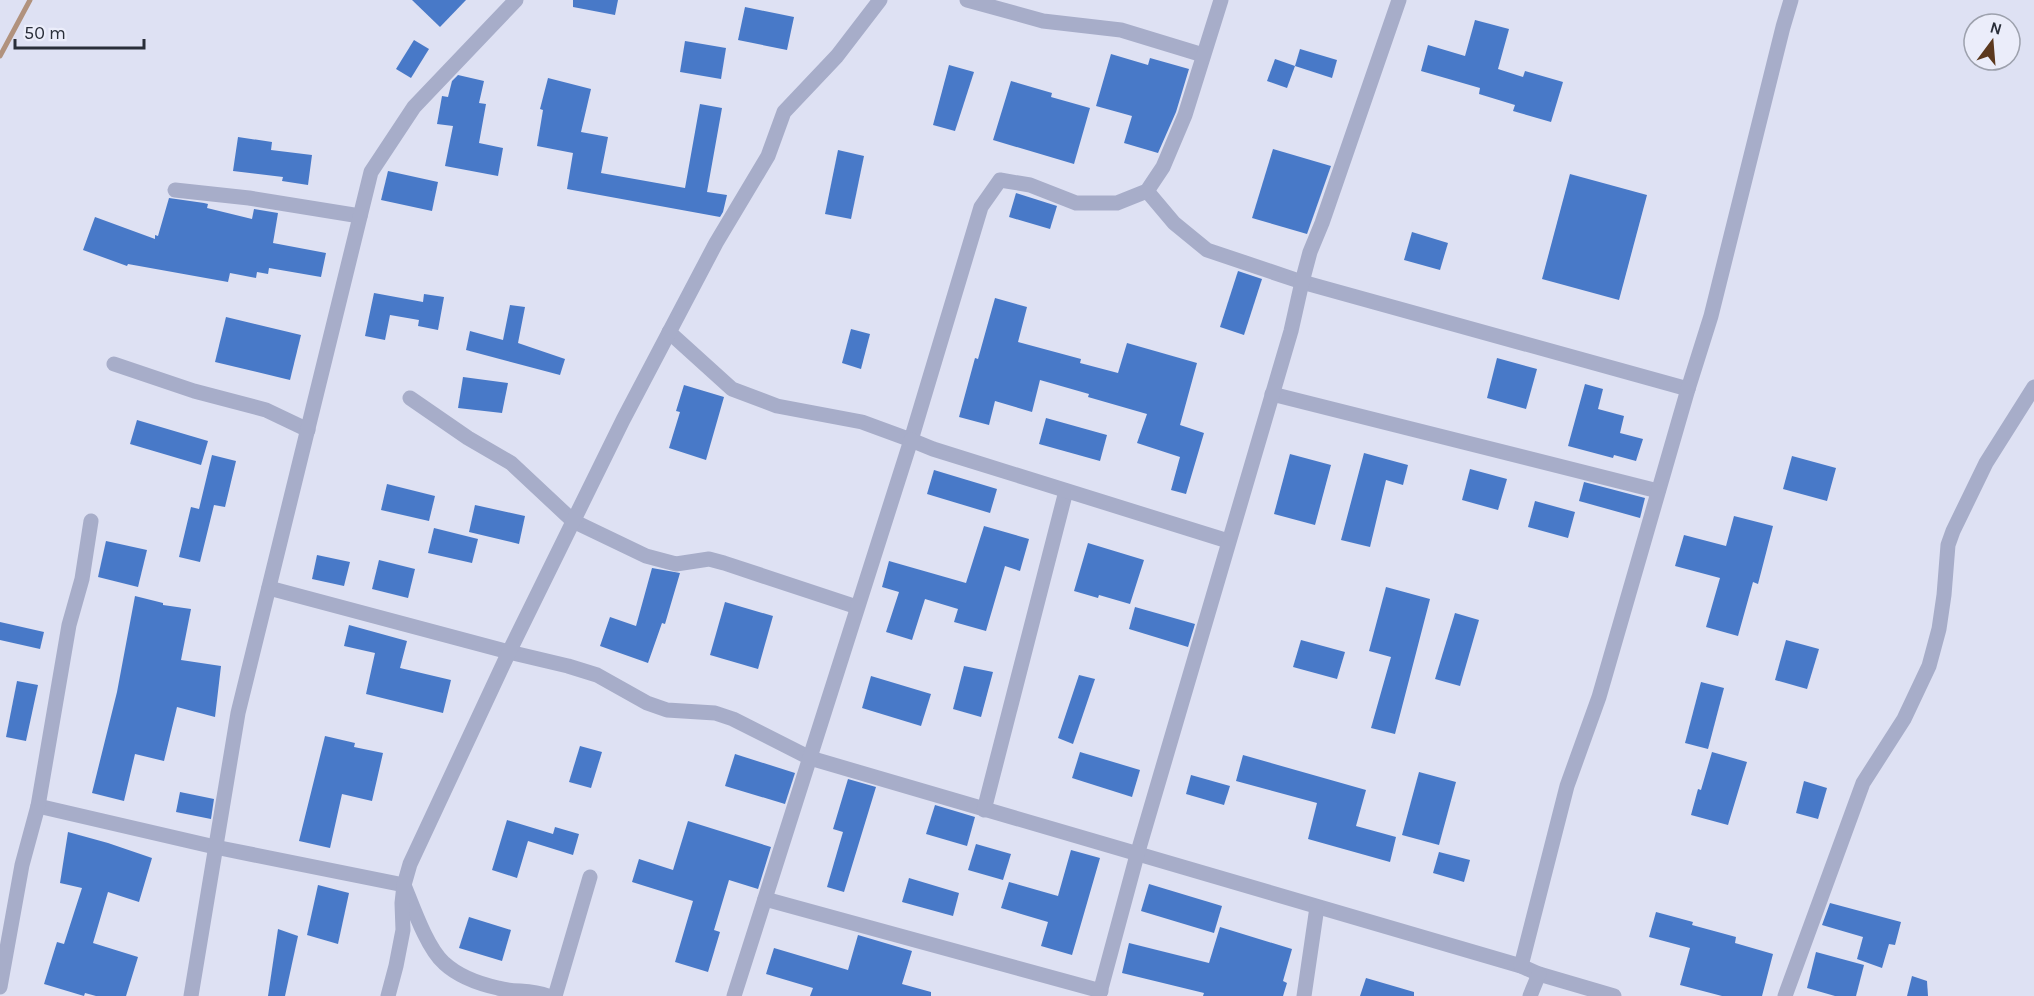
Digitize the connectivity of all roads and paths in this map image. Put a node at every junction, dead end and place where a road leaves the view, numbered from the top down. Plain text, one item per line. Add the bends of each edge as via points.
1 (516, 0) edge
2 (880, 0) edge
3 (967, 0) edge
4 (1221, 0) edge
5 (1399, 0) edge
6 (1791, 0) edge
7 (1203, 55) junction
8 (175, 190) dead end
9 (1147, 191) junction
10 (360, 216) junction
11 (1302, 282) junction
12 (669, 332) junction
13 (114, 363) dead end
14 (2034, 387) edge
15 (1688, 389) junction
16 (1272, 394) junction
17 (410, 398) dead end
18 (308, 430) junction
19 (911, 440) junction
20 (1066, 491) junction
21 (1658, 491) junction
22 (91, 521) dead end
23 (573, 521) junction
24 (1228, 541) junction
25 (269, 588) junction
26 (857, 607) junction
27 (508, 652) junction
28 (810, 758) junction
29 (38, 806) junction
30 (984, 810) junction
31 (215, 847) junction
32 (1137, 855) junction
33 (590, 877) dead end
34 (404, 885) junction
35 (765, 899) junction
36 (1317, 908) junction
37 (1521, 966) junction
38 (1539, 974) junction
39 (0, 987) edge
40 (1100, 994) edge
41 (191, 996) edge
42 (387, 996) edge
43 (548, 996) edge
44 (555, 996) edge
45 (734, 996) edge
46 (1304, 996) edge
47 (1530, 996) edge
48 (1614, 996) edge
49 (1785, 996) edge

1 - 10 street via 414,107 371,172
2 - 12 street via 837,56 784,112 773,147
3 - 7 street via 1043,21 1121,30
4 - 7 street
5 - 11 street
6 - 15 street via 1711,316
7 - 9 street via 1185,115 1163,167
8 - 10 street
9 - 11 street via 1174,223 1208,250
9 - 19 street via 1117,203 1076,203 1030,185 1000,180 981,207
10 - 18 street
11 - 15 street
11 - 16 street
12 - 19 street via 732,389 777,406 862,422
12 - 23 street
13 - 18 street via 194,391 266,410
14 - 49 street via 1986,463 1953,531 1939,629 1929,666 1904,719 1863,783
15 - 21 street
16 - 21 street
16 - 24 street
17 - 23 street via 511,463
18 - 25 street
19 - 20 street
19 - 26 street
20 - 24 street
20 - 30 street
21 - 37 street via 1599,697 1567,786
22 - 29 street
23 - 26 street via 646,556 676,564 709,559
23 - 27 street
24 - 32 street
25 - 27 street
25 - 31 street via 238,713
26 - 28 street
27 - 28 street via 597,675 667,710 714,713 734,719
27 - 34 street via 410,864
28 - 30 street
28 - 35 street
29 - 31 street
29 - 39 street via 22,865
30 - 32 street
31 - 34 street
31 - 41 street
32 - 36 street
32 - 40 street
33 - 44 street
34 - 42 street via 403,930
34 - 43 street via 442,962 476,982
35 - 40 street
35 - 45 street
36 - 37 street
36 - 46 street
37 - 38 street
38 - 47 street
38 - 48 street

